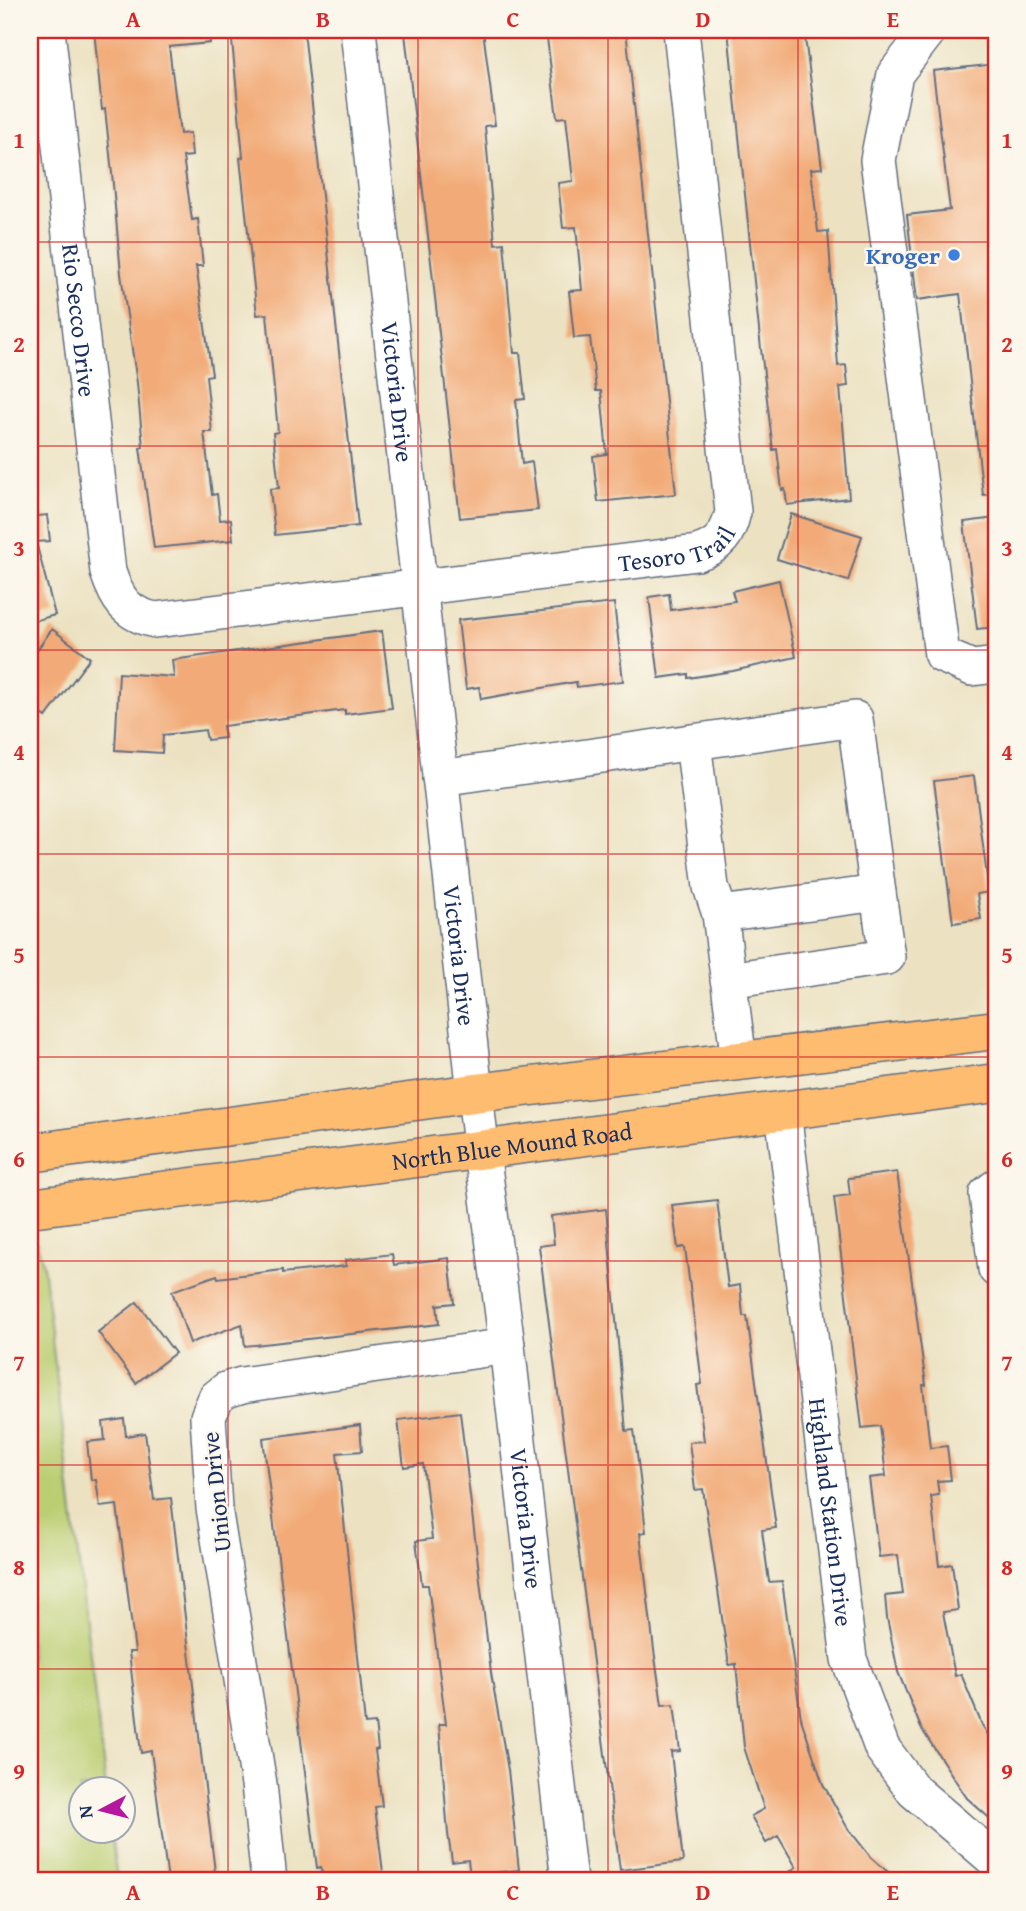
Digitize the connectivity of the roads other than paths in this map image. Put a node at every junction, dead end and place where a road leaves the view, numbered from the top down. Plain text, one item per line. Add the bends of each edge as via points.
1 (47, 30) edge
2 (358, 30) edge
3 (681, 30) edge
4 (929, 30) edge
5 (419, 587) junction
6 (123, 606) joint
7 (996, 665) edge
8 (693, 742) junction
9 (440, 778) junction
10 (878, 893) junction
11 (720, 914) junction
12 (728, 980) junction
13 (996, 1030) edge
14 (739, 1061) junction
15 (996, 1083) edge
16 (475, 1093) junction
17 (783, 1111) junction
18 (482, 1151) junction
19 (30, 1153) edge
20 (996, 1187) edge
21 (30, 1208) edge
22 (996, 1269) edge
23 (507, 1346) junction
24 (996, 1861) edge
25 (269, 1881) edge
26 (569, 1881) edge

1 - 6 street, Rio Secco Drive via 108,572
2 - 5 street, Victoria Drive
3 - 5 street, Tesoro Trail via 733,512 729,528 713,548 698,553
4 - 7 street via 895,74 878,160 942,655 972,668
5 - 6 street, Tesoro Trail via 155,620 138,617
5 - 9 street, Victoria Drive
8 - 9 street
8 - 10 street via 855,719
8 - 11 street via 711,887
9 - 16 street, Victoria Drive
10 - 11 street
10 - 12 street via 887,957
11 - 12 street
12 - 14 street
13 - 14 main road
14 - 16 main road
15 - 17 main road, North Blue Mound Road
16 - 18 street, Victoria Drive
16 - 19 main road
17 - 18 main road, North Blue Mound Road
17 - 24 street, Highland Station Drive via 849,1659 882,1748 914,1791
18 - 21 main road, North Blue Mound Road
18 - 23 street, Victoria Drive
20 - 22 street via 988,1194
23 - 25 street, Union Drive via 242,1385 216,1398 208,1418 214,1508 259,1784
23 - 26 street, Victoria Drive

